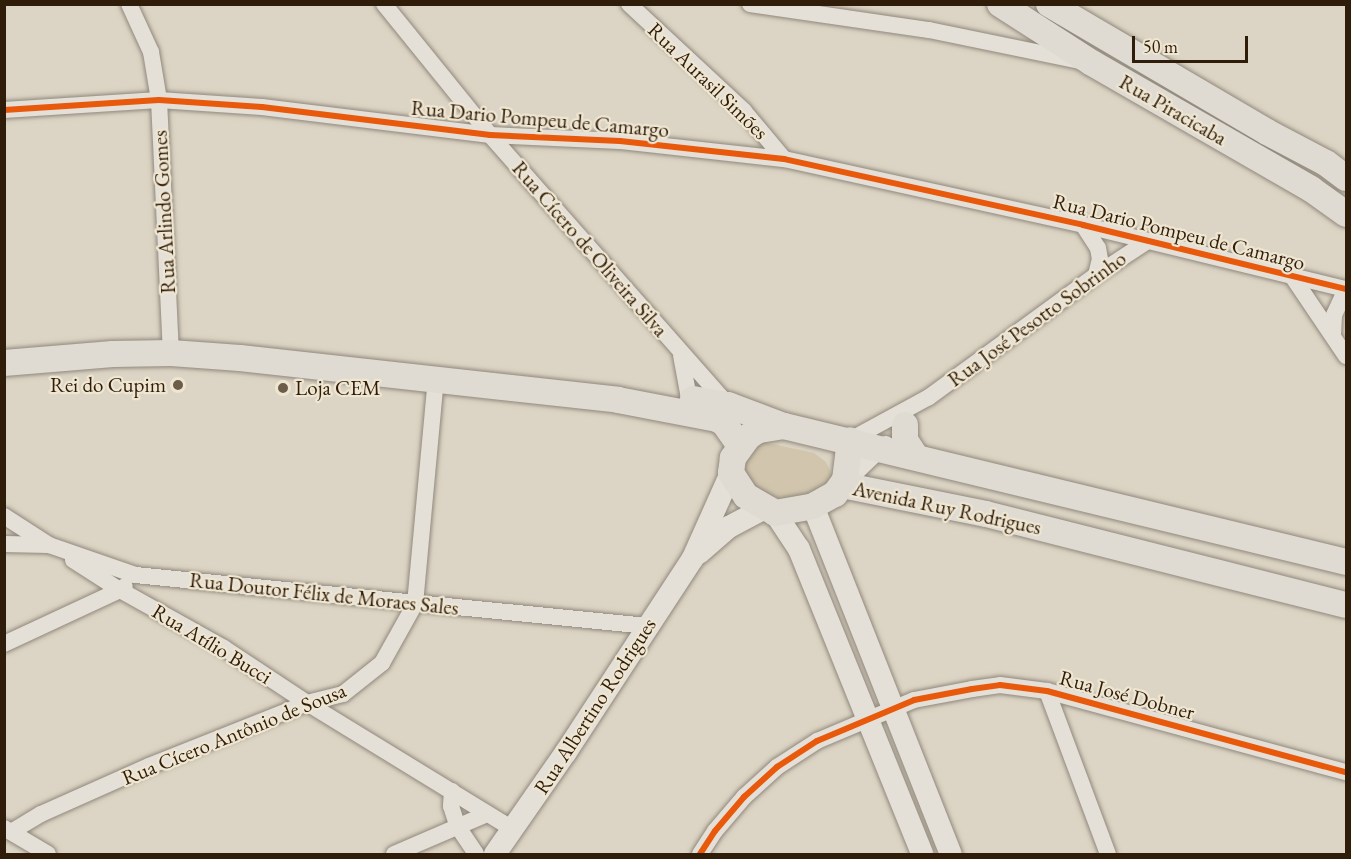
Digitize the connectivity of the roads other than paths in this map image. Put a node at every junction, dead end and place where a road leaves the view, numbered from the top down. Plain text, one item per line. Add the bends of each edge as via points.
1 (129, 4) edge
2 (384, 4) edge
3 (628, 4) edge
4 (750, 4) edge
5 (1000, 4) edge
6 (1049, 4) edge
7 (1025, 21) junction
8 (1012, 46) junction
9 (1092, 63) junction
10 (159, 100) junction
11 (4, 110) edge
12 (490, 135) junction
13 (784, 159) junction
14 (1340, 168) edge
15 (1347, 214) edge
16 (1083, 225) junction
17 (1146, 242) junction
18 (1096, 275) junction
19 (1294, 279) junction
20 (1346, 289) edge
21 (1333, 335) junction
22 (171, 353) junction
23 (681, 354) junction
24 (1347, 356) edge
25 (4, 363) edge
26 (436, 379) junction
27 (929, 397) junction
28 (689, 398) junction
29 (618, 400) junction
30 (728, 405) junction
31 (905, 425) junction
32 (784, 426) junction
33 (850, 440) junction
34 (740, 446) junction
35 (882, 449) junction
36 (916, 457) junction
37 (731, 473) junction
38 (842, 486) junction
39 (813, 506) junction
40 (769, 511) junction
41 (4, 516) edge
42 (4, 544) edge
43 (49, 545) junction
44 (693, 558) junction
45 (1347, 562) edge
46 (135, 574) junction
47 (120, 590) junction
48 (415, 604) junction
49 (1347, 606) edge
50 (648, 626) junction
51 (4, 644) edge
52 (1047, 691) junction
53 (307, 703) junction
54 (894, 709) junction
55 (869, 718) junction
56 (1347, 772) edge
57 (452, 791) junction
58 (487, 814) junction
59 (458, 827) junction
60 (513, 829) junction
61 (8, 830) edge
62 (48, 855) edge
63 (394, 855) edge
64 (476, 855) edge
65 (495, 855) edge
66 (700, 855) edge
67 (922, 855) edge
68 (951, 855) edge
69 (1108, 855) edge

1 - 10 street, Rua Arlindo Gomes via 151,52
2 - 12 street, Rua Cícero de Oliveira Silva
3 - 13 street, Rua Aurasil Simões via 744,111
4 - 8 street
5 - 7 main road, Rua Piracicaba
6 - 14 main road, Rua Piracicaba via 1267,132
7 - 8 street
7 - 9 main road, Rua Piracicaba
8 - 9 street
9 - 15 main road, Rua Piracicaba via 1311,189
10 - 11 street, Rua Dario Pompeu de Camargo
10 - 12 street, Rua Dario Pompeu de Camargo via 262,107
10 - 22 street, Rua Arlindo Gomes
12 - 13 street, Rua Dario Pompeu de Camargo via 620,141
12 - 23 street, Rua Cícero de Oliveira Silva
13 - 16 street, Rua Dario Pompeu de Camargo
16 - 17 street, Rua Dario Pompeu de Camargo
16 - 18 street via 1098,248
17 - 18 street, Rua José Pesotto Sobrinho
17 - 19 street, Rua Dario Pompeu de Camargo
18 - 27 street, Rua José Pesotto Sobrinho
19 - 20 street, Rua Dario Pompeu de Camargo
19 - 21 street
20 - 21 street via 1334,315
21 - 24 street
22 - 25 main road, Avenida Ruy Rodrigues
22 - 26 main road, Avenida Ruy Rodrigues
23 - 28 street, Rua Cícero de Oliveira Silva
23 - 30 street, Rua Cícero de Oliveira Silva
26 - 29 main road, Avenida Ruy Rodrigues
26 - 48 street, Rua Cícero Antônio de Sousa
27 - 31 street, Rua José Pesotto Sobrinho
27 - 33 street, Rua José Pesotto Sobrinho
28 - 29 main road, Avenida Ruy Rodrigues
28 - 30 main road, Avenida Ruy Rodrigues
29 - 34 main road, Avenida Ruy Rodrigues via 717,418
30 - 32 main road, Avenida Ruy Rodrigues
31 - 35 street, Rua José Pesotto Sobrinho
31 - 36 main road via 904,440
32 - 33 main road, Avenida Ruy Rodrigues
32 - 34 main road via 758,430
33 - 35 main road, Avenida Ruy Rodrigues
33 - 38 main road via 848,470
34 - 37 main road
35 - 36 main road, Avenida Ruy Rodrigues
35 - 38 street, Rua José Pesotto Sobrinho
36 - 45 main road, Avenida Ruy Rodrigues
37 - 40 main road via 739,489
37 - 44 main road, Rua Albertino Rodrigues
38 - 39 main road, Avenida Ruy Rodrigues via 827,500
38 - 49 main road, Avenida Ruy Rodrigues via 986,514
39 - 40 main road, Avenida Ruy Rodrigues
39 - 54 main road
40 - 44 main road, Rua Albertino Rodrigues via 729,527
40 - 55 main road via 799,549
41 - 43 street, Rua Atílio Bucci
42 - 43 street, Rua Doutor Félix de Moraes Sales
43 - 46 street, Rua Doutor Félix de Moraes Sales
43 - 47 street, Rua Atílio Bucci
44 - 50 main road, Rua Albertino Rodrigues
46 - 47 street
46 - 48 street, Rua Doutor Félix de Moraes Sales
47 - 51 street
47 - 53 street, Rua Atílio Bucci via 224,648
48 - 50 street, Rua Doutor Félix de Moraes Sales
48 - 53 street, Rua Cícero Antônio de Sousa via 388,654 374,671 343,694
50 - 60 main road, Rua Albertino Rodrigues
52 - 54 street, Rua José Dobner via 981,688 942,693
52 - 56 street, Rua José Dobner
52 - 69 street
53 - 57 street, Rua Atílio Bucci
53 - 61 street, Rua Cícero Antônio de Sousa via 149,766
54 - 55 street, Rua José Dobner
54 - 68 main road
55 - 66 street, Rua José Dobner via 818,741 777,767 744,797
55 - 67 main road
57 - 58 street, Rua Atílio Bucci
57 - 59 street via 451,806
58 - 59 street
58 - 60 street, Rua Atílio Bucci
59 - 63 street
59 - 64 street
60 - 65 main road, Rua Albertino Rodrigues
61 - 62 street

